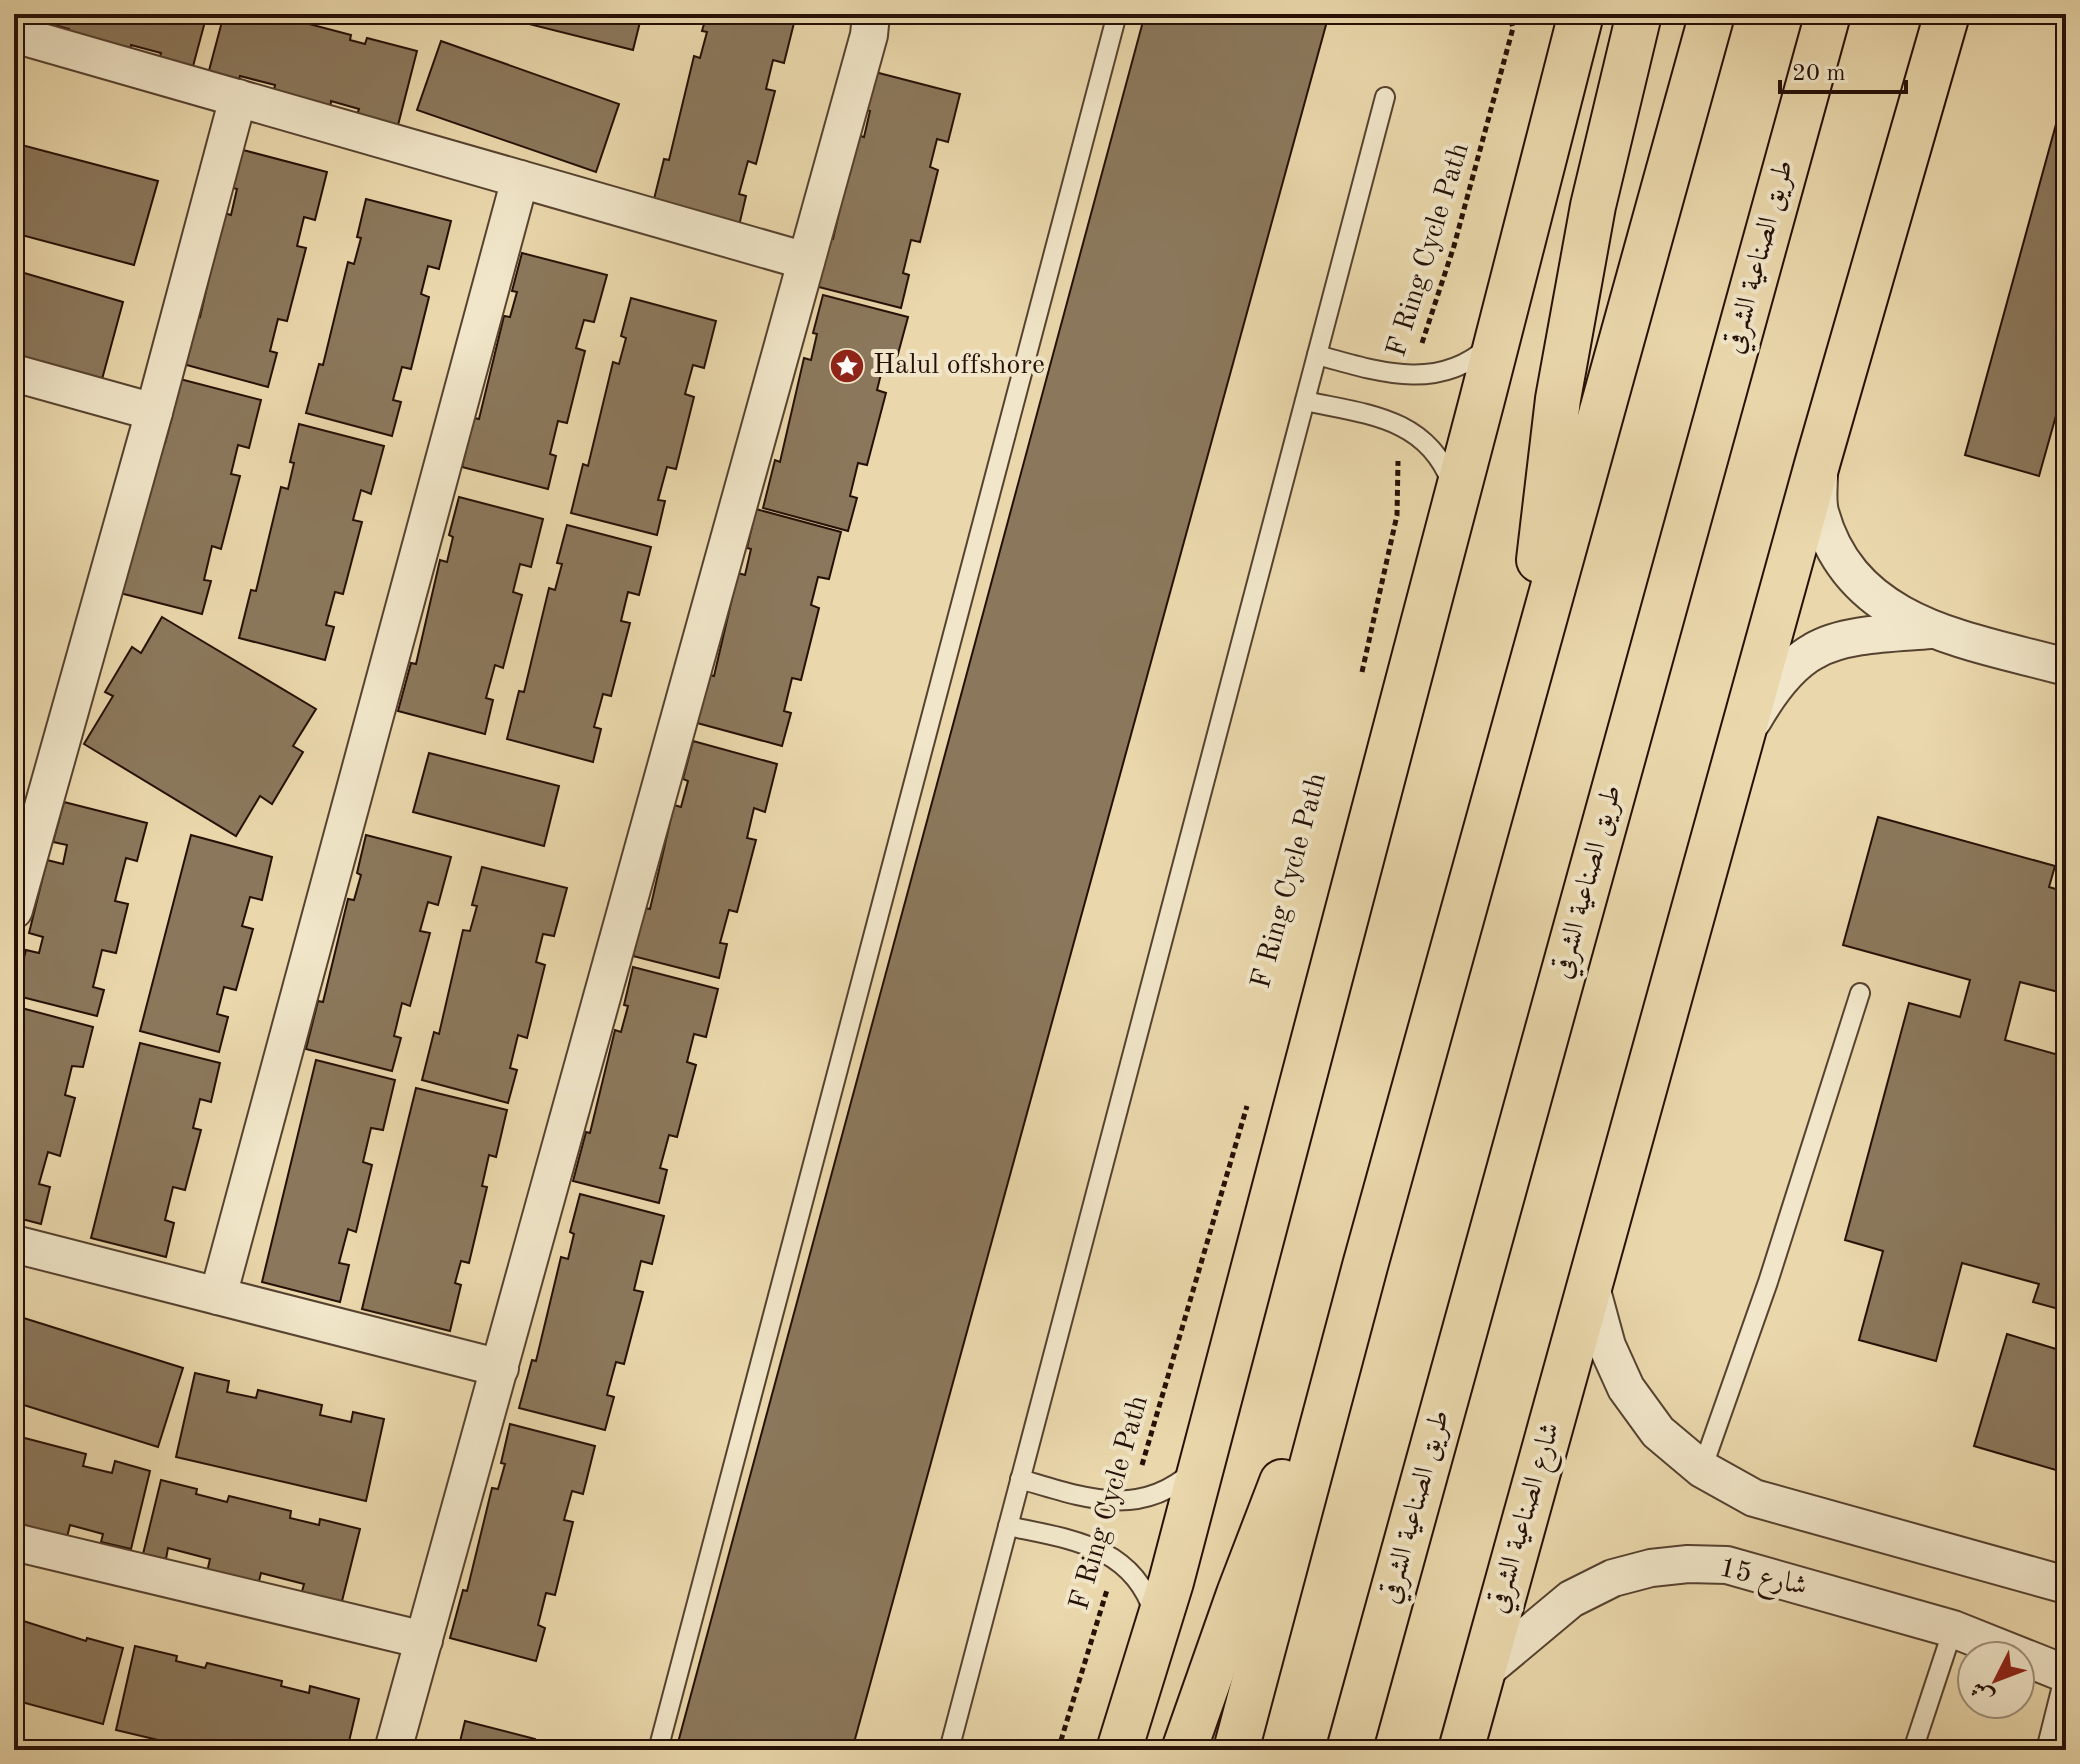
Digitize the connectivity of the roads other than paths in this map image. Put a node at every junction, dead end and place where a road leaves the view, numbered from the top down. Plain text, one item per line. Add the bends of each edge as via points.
1 (871, 14) edge
2 (1117, 14) edge
3 (1639, 14) edge
4 (1712, 14) edge
5 (1828, 14) edge
6 (1947, 14) edge
7 (1578, 16) edge
8 (14, 34) edge
9 (1385, 97) dead end
10 (238, 98) junction
11 (520, 179) junction
12 (806, 261) junction
13 (1499, 337) junction
14 (1317, 355) junction
15 (14, 373) edge
16 (1305, 401) junction
17 (154, 412) junction
18 (1818, 461) junction
19 (1456, 498) junction
20 (1930, 630) junction
21 (2066, 667) edge
22 (1527, 686) junction
23 (1742, 738) junction
24 (14, 908) edge
25 (1860, 993) dead end
26 (14, 1244) edge
27 (1365, 1266) junction
28 (1591, 1287) junction
29 (218, 1296) junction
30 (500, 1368) junction
31 (1201, 1464) junction
32 (1702, 1469) junction
33 (1020, 1479) junction
34 (1008, 1526) junction
35 (14, 1542) edge
36 (2066, 1585) edge
37 (1157, 1625) junction
38 (1953, 1629) junction
39 (424, 1640) junction
40 (2066, 1674) edge
41 (1480, 1675) junction
42 (393, 1750) edge
43 (658, 1750) edge
44 (949, 1750) edge
45 (1119, 1750) edge
46 (1184, 1750) edge
47 (1236, 1750) edge
48 (1349, 1750) edge
49 (1461, 1750) edge
50 (1913, 1750) edge
51 (2046, 1750) edge

1 - 12 street
2 - 43 lane
3 - 22 main road via 1593,206 1558,399
4 - 22 main road
5 - 48 main road, طريق الصناعية الشرقي
6 - 18 main road
7 - 13 main road
8 - 10 street
9 - 14 lane
10 - 11 street
10 - 17 street
11 - 12 street
11 - 29 street
12 - 30 street
13 - 14 lane via 1450,370 1411,376
13 - 19 main road
14 - 16 lane
15 - 17 street
16 - 19 lane via 1399,424 1443,462
16 - 33 lane
17 - 24 street
18 - 20 street via 1819,509 1851,574 1879,602
18 - 23 main road
19 - 31 main road
20 - 21 street
20 - 23 street via 1832,643 1813,651 1777,683
22 - 27 main road
23 - 28 main road
25 - 32 lane
26 - 29 street
27 - 46 main road
27 - 47 main road
28 - 32 street via 1607,1346 1626,1388 1658,1432
28 - 41 main road, شارع الصناعية الشرقي
29 - 30 street
30 - 39 street
31 - 33 lane via 1170,1488 1132,1500 1093,1500
31 - 37 main road
32 - 36 street via 1754,1498
33 - 34 lane
34 - 37 lane via 1081,1542 1116,1560 1143,1589
34 - 44 lane
35 - 39 street
37 - 45 main road
38 - 40 street, شارع 15
38 - 41 street, شارع 15 via 1727,1565 1688,1564 1613,1578 1571,1599
38 - 50 lane
39 - 42 street
40 - 51 lane
41 - 49 main road, شارع الصناعية الشرقي

